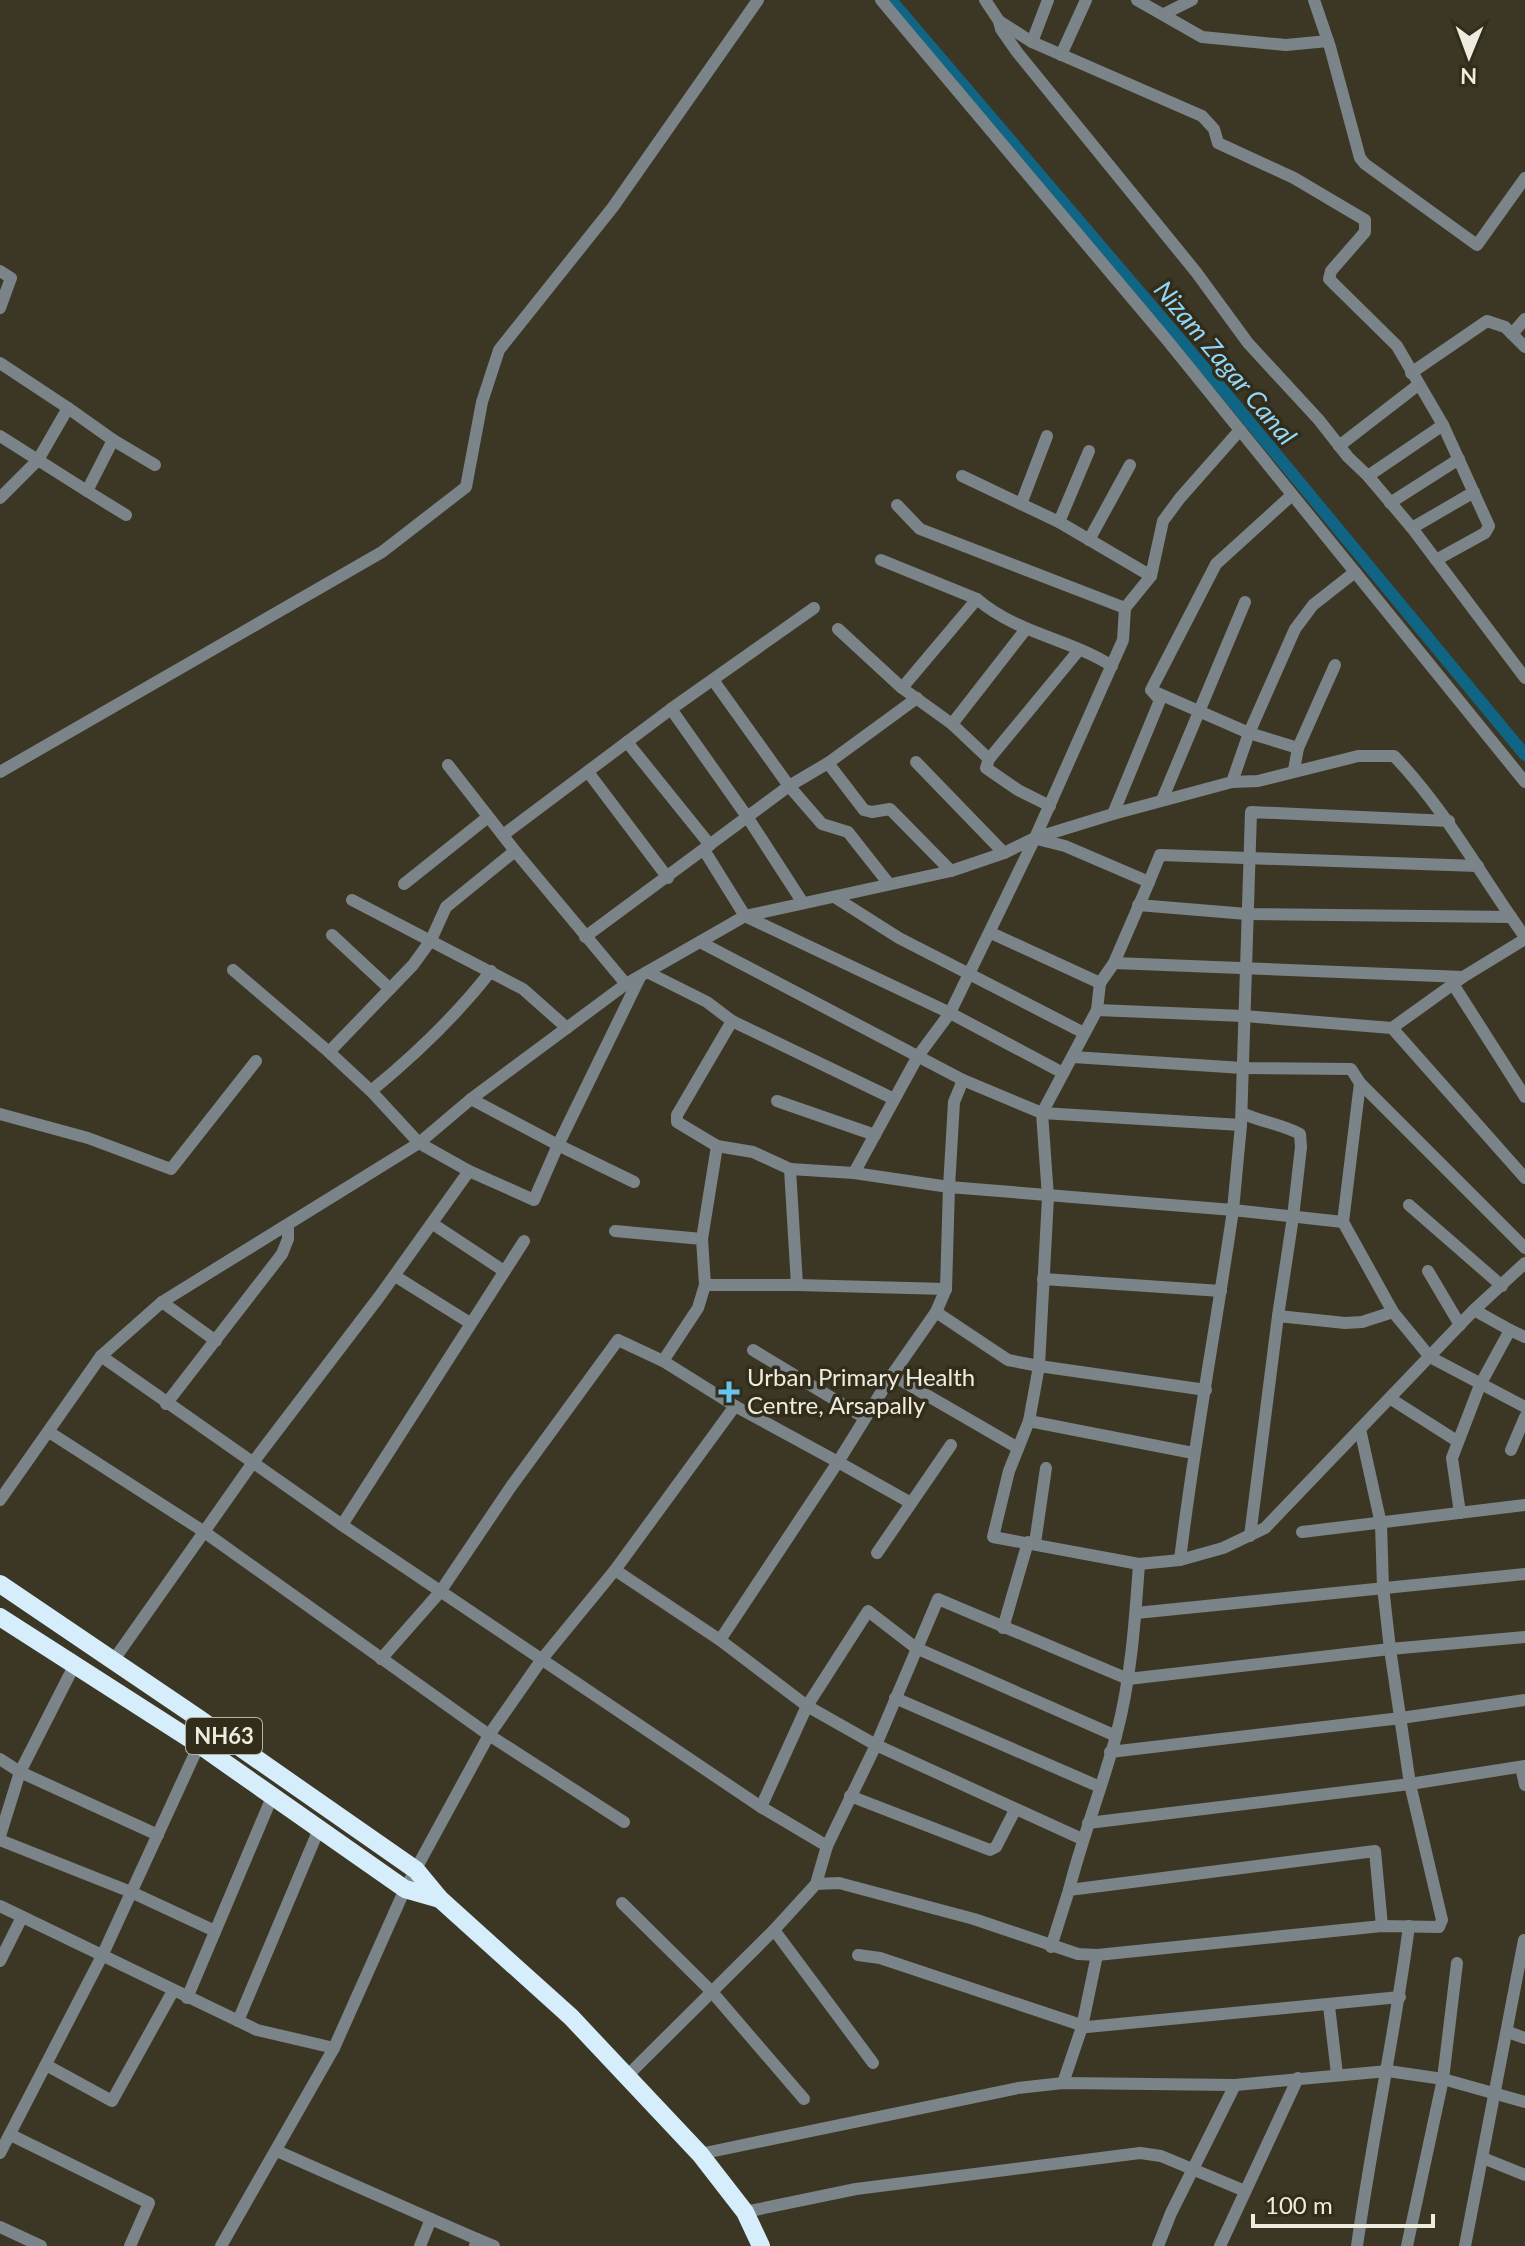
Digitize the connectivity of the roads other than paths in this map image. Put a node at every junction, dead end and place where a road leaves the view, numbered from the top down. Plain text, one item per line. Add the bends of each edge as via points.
1 (758, 0) edge
2 (881, 0) edge
3 (985, 0) edge
4 (1048, 0) edge
5 (1086, 0) edge
6 (1137, 0) edge
7 (1192, 0) edge
8 (1314, 0) edge
9 (1164, 14) junction
10 (999, 21) junction
11 (1328, 41) junction
12 (1032, 42) junction
13 (1061, 55) junction
14 (1525, 178) edge
15 (0, 271) edge
16 (0, 308) edge
17 (1525, 319) edge
18 (1512, 334) junction
19 (1525, 347) edge
20 (0, 363) edge
21 (1411, 373) junction
22 (1418, 385) junction
23 (68, 408) junction
24 (1443, 425) junction
25 (1240, 430) junction
26 (0, 436) edge
27 (1047, 436) dead end
28 (113, 440) junction
29 (1339, 446) junction
30 (1089, 451) dead end
31 (1459, 459) junction
32 (38, 460) junction
33 (155, 465) dead end
34 (1130, 465) dead end
35 (962, 476) dead end
36 (1368, 476) junction
37 (87, 491) junction
38 (1474, 492) junction
39 (1292, 495) junction
40 (0, 498) edge
41 (1390, 503) junction
42 (1021, 504) junction
43 (897, 505) dead end
44 (126, 515) dead end
45 (1059, 522) junction
46 (1412, 528) junction
47 (1089, 540) junction
48 (881, 560) dead end
49 (1436, 560) junction
50 (1355, 572) junction
51 (1151, 576) junction
52 (977, 599) junction
53 (1245, 602) dead end
54 (814, 608) dead end
55 (1125, 608) junction
56 (838, 629) dead end
57 (1026, 629) junction
58 (1079, 650) junction
59 (1335, 665) dead end
60 (1112, 666) junction
61 (1525, 678) edge
62 (713, 680) junction
63 (902, 688) junction
64 (1151, 690) junction
65 (917, 698) junction
66 (671, 709) junction
67 (1198, 711) junction
68 (952, 724) junction
69 (1249, 733) junction
70 (627, 742) junction
71 (1298, 748) junction
72 (989, 759) junction
73 (916, 762) dead end
74 (828, 763) junction
75 (448, 765) dead end
76 (1294, 770) junction
77 (0, 772) edge
78 (588, 772) junction
79 (1232, 782) junction
80 (1525, 782) edge
81 (789, 786) junction
82 (1162, 800) junction
83 (1050, 806) junction
84 (1113, 814) junction
85 (488, 817) junction
86 (748, 818) junction
87 (1449, 821) junction
88 (503, 835) junction
89 (1035, 838) junction
90 (707, 848) junction
91 (515, 851) junction
92 (1004, 853) junction
93 (1250, 860) junction
94 (1478, 866) junction
95 (951, 871) junction
96 (668, 878) junction
97 (1149, 882) junction
98 (404, 884) dead end
99 (889, 884) junction
100 (836, 898) junction
101 (352, 900) dead end
102 (803, 903) junction
103 (1138, 905) junction
104 (1247, 914) junction
105 (745, 916) junction
106 (1511, 917) junction
107 (991, 933) junction
108 (332, 935) dead end
109 (585, 937) junction
110 (1525, 938) edge
111 (431, 940) junction
112 (700, 942) junction
113 (1114, 963) junction
114 (1245, 967) junction
115 (233, 970) dead end
116 (491, 971) junction
117 (644, 973) junction
118 (970, 973) junction
119 (1458, 980) junction
120 (1100, 983) junction
121 (626, 984) junction
122 (390, 989) junction
123 (1097, 1010) junction
124 (950, 1013) junction
125 (1244, 1016) junction
126 (732, 1021) junction
127 (567, 1028) junction
128 (1392, 1028) junction
129 (1084, 1033) junction
130 (329, 1052) junction
131 (918, 1056) junction
132 (1073, 1057) junction
133 (256, 1061) dead end
134 (1243, 1068) junction
135 (1063, 1073) junction
136 (963, 1080) junction
137 (1360, 1083) junction
138 (371, 1091) junction
139 (1525, 1097) edge
140 (471, 1099) junction
141 (894, 1099) junction
142 (777, 1101) dead end
143 (1042, 1113) junction
144 (0, 1114) edge
145 (1242, 1119) junction
146 (875, 1135) junction
147 (419, 1143) junction
148 (558, 1145) junction
149 (717, 1146) junction
150 (790, 1169) junction
151 (469, 1171) junction
152 (854, 1173) junction
153 (1525, 1178) edge
154 (634, 1182) dead end
155 (949, 1187) junction
156 (1048, 1197) junction
157 (1409, 1205) dead end
158 (1233, 1210) junction
159 (1293, 1217) junction
160 (1343, 1222) junction
161 (433, 1224) junction
162 (288, 1225) junction
163 (615, 1231) dead end
164 (702, 1239) junction
165 (524, 1241) dead end
166 (1525, 1248) edge
167 (1524, 1267) edge
168 (504, 1271) junction
169 (1428, 1271) dead end
170 (395, 1276) junction
171 (1043, 1279) junction
172 (705, 1285) junction
173 (797, 1285) junction
174 (1502, 1286) junction
175 (946, 1289) junction
176 (1221, 1291) junction
177 (162, 1302) junction
178 (1474, 1310) junction
179 (936, 1312) junction
180 (1393, 1312) junction
181 (1278, 1316) junction
182 (470, 1323) junction
183 (1460, 1325) junction
184 (1510, 1330) junction
185 (1525, 1337) edge
186 (216, 1341) junction
187 (753, 1350) dead end
188 (101, 1356) junction
189 (1430, 1357) junction
190 (663, 1361) junction
191 (1039, 1366) junction
192 (892, 1375) junction
193 (1480, 1385) junction
194 (1206, 1390) junction
195 (1391, 1399) junction
196 (166, 1404) junction
197 (735, 1406) junction
198 (1525, 1407) edge
199 (1525, 1417) edge
200 (865, 1418) junction
201 (1029, 1421) junction
202 (1360, 1429) junction
203 (49, 1432) junction
204 (1457, 1441) junction
205 (951, 1445) dead end
206 (1018, 1448) junction
207 (1511, 1450) dead end
208 (1193, 1453) junction
209 (254, 1461) junction
210 (838, 1462) junction
211 (1046, 1468) dead end
212 (0, 1500) edge
213 (911, 1503) junction
214 (1525, 1505) edge
215 (1460, 1513) junction
216 (1381, 1524) junction
217 (342, 1525) junction
218 (203, 1531) junction
219 (1302, 1532) dead end
220 (1250, 1536) junction
221 (1031, 1542) junction
222 (877, 1553) dead end
223 (1180, 1560) junction
224 (1139, 1564) junction
225 (615, 1570) junction
226 (1525, 1574) edge
227 (0, 1584) edge
228 (1383, 1587) junction
229 (440, 1592) junction
230 (1136, 1613) junction
231 (0, 1617) edge
232 (1003, 1628) junction
233 (1525, 1637) edge
234 (720, 1640) junction
235 (916, 1648) junction
236 (1390, 1649) junction
237 (381, 1659) junction
238 (542, 1659) junction
239 (113, 1661) junction
240 (74, 1666) junction
241 (1128, 1679) junction
242 (895, 1698) junction
243 (1525, 1700) edge
244 (807, 1706) junction
245 (1401, 1718) junction
246 (489, 1735) junction
247 (1116, 1736) junction
248 (876, 1745) junction
249 (198, 1747) junction
250 (1110, 1752) junction
251 (0, 1759) edge
252 (1523, 1766) edge
253 (20, 1772) junction
254 (1410, 1784) junction
255 (1525, 1785) edge
256 (1100, 1787) junction
257 (850, 1796) junction
258 (272, 1797) junction
259 (761, 1807) junction
260 (1015, 1810) junction
261 (624, 1822) dead end
262 (1088, 1823) junction
263 (319, 1829) junction
264 (158, 1835) junction
265 (0, 1838) edge
266 (1082, 1839) junction
267 (827, 1846) junction
268 (416, 1870) junction
269 (816, 1884) junction
270 (405, 1889) junction
271 (1069, 1890) junction
272 (131, 1892) junction
273 (440, 1899) junction
274 (622, 1903) dead end
275 (0, 1906) edge
276 (22, 1917) junction
277 (1382, 1926) junction
278 (1409, 1926) junction
279 (774, 1930) junction
280 (215, 1931) junction
281 (1524, 1940) edge
282 (1051, 1947) junction
283 (858, 1955) dead end
284 (1097, 1955) junction
285 (102, 1956) junction
286 (0, 1961) edge
287 (1457, 1963) dead end
288 (1522, 1970) edge
289 (173, 1991) junction
290 (712, 1992) junction
291 (1400, 1997) junction
292 (187, 1998) junction
293 (1329, 2006) junction
294 (238, 2021) junction
295 (1082, 2027) junction
296 (1508, 2032) junction
297 (1525, 2038) edge
298 (334, 2048) junction
299 (873, 2063) dead end
300 (46, 2065) junction
301 (1388, 2071) junction
302 (1337, 2074) junction
303 (627, 2076) junction
304 (1298, 2078) junction
305 (1443, 2079) junction
306 (1063, 2083) junction
307 (1235, 2085) junction
308 (1495, 2095) junction
309 (804, 2099) dead end
310 (1525, 2102) edge
311 (11, 2135) junction
312 (1, 2149) edge
313 (277, 2151) junction
314 (700, 2154) junction
315 (1483, 2158) junction
316 (1196, 2168) junction
317 (1525, 2175) edge
318 (1245, 2191) junction
319 (745, 2212) junction
320 (431, 2219) junction
321 (0, 2227) edge
322 (476, 2243) edge
323 (41, 2246) edge
324 (130, 2246) edge
325 (221, 2246) edge
326 (420, 2246) edge
327 (494, 2246) edge
328 (761, 2246) edge
329 (1158, 2246) edge
330 (1220, 2246) edge
331 (1357, 2246) edge
332 (1407, 2246) edge
333 (1465, 2246) edge

1 - 77 street via 613,207 499,350 482,402 466,487 382,552
2 - 25 street
3 - 10 street
4 - 12 street
5 - 13 street
6 - 9 street
7 - 9 street
8 - 11 street
9 - 11 street via 1202,37 1286,45
10 - 12 street
10 - 29 street via 1017,52 1248,343
11 - 14 street via 1362,162 1477,245
12 - 13 street
13 - 21 street via 1202,116 1218,143 1294,178 1365,220 1365,232 1329,279 1397,346
15 - 16 street via 11,278
17 - 18 street
18 - 19 street
18 - 21 street via 1494,321 1481,323
20 - 23 street
21 - 22 street
22 - 24 street
22 - 29 street
23 - 28 street
23 - 32 street
24 - 31 street
24 - 36 street
25 - 39 street
25 - 51 street via 1163,521
26 - 32 street
27 - 42 street
28 - 33 street
28 - 37 street
29 - 36 street
30 - 45 street
31 - 38 street
31 - 41 street
32 - 37 street
32 - 40 street
34 - 47 street
35 - 42 street
36 - 41 street
37 - 44 street
38 - 46 street
38 - 49 street via 1488,530
39 - 50 street
39 - 64 street via 1216,564
41 - 46 street
42 - 45 street
43 - 55 street via 920,529
45 - 47 street
46 - 49 street
47 - 51 street
48 - 52 street
49 - 61 street
50 - 69 street via 1313,605 1295,629
50 - 80 street
51 - 55 street
52 - 57 street
52 - 63 street
53 - 67 street
54 - 62 street
55 - 60 street via 1123,640
56 - 63 street
57 - 58 street
57 - 68 street
58 - 60 street
58 - 72 street
59 - 71 street
60 - 83 street
62 - 66 street
62 - 81 street
63 - 65 street
64 - 67 street
64 - 84 street via 1160,700
65 - 68 street
65 - 74 street
66 - 70 street
66 - 86 street
67 - 69 street
67 - 82 street
68 - 72 street
69 - 71 street
69 - 79 street
70 - 78 street
70 - 90 street
71 - 76 street
72 - 83 street via 986,768
73 - 92 street
74 - 81 street
74 - 95 street via 864,810 890,809
75 - 85 street
76 - 79 street
76 - 87 street via 1358,756 1394,756
78 - 88 street
78 - 96 street
79 - 82 street
81 - 86 street
81 - 99 street via 822,824 852,836
82 - 84 street
83 - 89 street
84 - 89 street
85 - 88 street
85 - 98 street
86 - 90 street
86 - 102 street
87 - 93 street via 1251,812
87 - 94 street
88 - 91 street
89 - 92 street
89 - 97 street
89 - 107 street
90 - 96 street
90 - 105 street
91 - 109 street
91 - 111 street via 446,907
92 - 95 street
93 - 94 street
93 - 97 street via 1160,855
93 - 104 street
94 - 106 street
95 - 99 street
96 - 109 street
97 - 103 street
99 - 100 street
100 - 102 street
100 - 118 street via 899,938
101 - 111 street
102 - 105 street
103 - 104 street
103 - 113 street
104 - 106 street
104 - 114 street
105 - 112 street
105 - 124 street
106 - 110 street
107 - 118 street
107 - 120 street
108 - 122 street
109 - 121 street
110 - 119 street
111 - 116 street
111 - 122 street
112 - 117 street
112 - 131 street
113 - 114 street
113 - 120 street
114 - 119 street
114 - 125 street
115 - 130 street
116 - 127 street via 523,989
116 - 138 street via 433,1037
117 - 121 street
117 - 126 street via 707,1002
117 - 148 street
118 - 124 street
118 - 129 street
119 - 128 street
119 - 139 street
120 - 123 street
121 - 127 street
122 - 130 street
123 - 125 street
123 - 129 street
124 - 131 street
124 - 135 street
125 - 128 street
125 - 134 street
126 - 141 street
126 - 149 street via 677,1115 681,1127
127 - 140 street
128 - 153 street
129 - 132 street
130 - 138 street
131 - 136 street
131 - 141 street
132 - 134 street
132 - 135 street
133 - 144 street via 171,1169 88,1138
134 - 137 street via 1351,1069
134 - 145 street
135 - 143 street
136 - 143 street
136 - 155 street via 954,1102
137 - 160 street
137 - 166 street
138 - 147 street
140 - 147 street
140 - 148 street
141 - 146 street
142 - 146 street
143 - 145 street
143 - 156 street
145 - 158 street
145 - 159 street via 1300,1134
146 - 152 street
147 - 151 street
147 - 162 street
148 - 151 street via 534,1200
148 - 154 street
149 - 150 street via 753,1152
149 - 164 street
150 - 152 street
150 - 173 street
151 - 161 street
152 - 155 street
155 - 156 street
155 - 175 street
156 - 158 street
156 - 171 street
157 - 174 street
158 - 159 street
158 - 176 street
159 - 160 street
159 - 181 street
160 - 180 street
161 - 168 street
161 - 170 street
162 - 177 street
162 - 186 street via 282,1254
163 - 164 street
164 - 172 street
165 - 168 street
167 - 174 street
168 - 182 street
169 - 183 street
170 - 182 street
170 - 209 street
171 - 176 street
171 - 191 street
172 - 173 street
172 - 190 street via 698,1308
173 - 175 street
174 - 178 street
175 - 179 street
176 - 194 street
177 - 186 street
177 - 188 street
178 - 183 street
178 - 184 street
179 - 191 street via 1008,1360
179 - 192 street
180 - 181 street via 1345,1323
180 - 189 street
181 - 220 street
182 - 217 street
183 - 189 street
184 - 185 street
184 - 193 street
186 - 196 street
187 - 200 street
188 - 196 street
188 - 203 street
189 - 193 street
189 - 195 street
190 - 197 street
190 - 229 street via 618,1340
191 - 194 street
191 - 201 street
192 - 200 street
192 - 206 street
193 - 198 street
193 - 204 street
194 - 208 street
195 - 202 street
195 - 204 street
196 - 209 street
197 - 210 street
197 - 225 street
199 - 207 street
200 - 210 street
201 - 206 street
201 - 208 street
202 - 216 street
202 - 220 street via 1265,1528
203 - 212 street
203 - 218 street
204 - 215 street via 1452,1458
205 - 213 street
206 - 221 street via 993,1537
208 - 223 street
209 - 217 street
209 - 218 street
210 - 213 street
210 - 234 street
211 - 221 street
213 - 222 street
214 - 215 street
215 - 216 street
216 - 219 street
216 - 228 street
217 - 229 street
218 - 237 street
218 - 239 street
220 - 223 street
221 - 224 street
221 - 232 street
223 - 224 street
224 - 230 street
225 - 234 street
225 - 238 street
226 - 228 street
227 - 239 highway, NH63
228 - 230 street
228 - 236 street
229 - 237 street
229 - 238 street
230 - 241 street
231 - 240 highway, NH63
232 - 235 street via 938,1599
232 - 241 street
233 - 236 street
234 - 244 street
235 - 242 street
235 - 244 street via 868,1611
235 - 247 street
236 - 241 street
236 - 245 street
237 - 246 street
238 - 246 street
238 - 259 street
239 - 268 highway, NH63
240 - 249 highway, NH63
240 - 253 street
241 - 247 street
242 - 248 street
242 - 256 street
243 - 245 street
244 - 248 street
244 - 259 street
245 - 250 street
245 - 254 street
246 - 261 street
246 - 268 street
247 - 250 street
248 - 257 street
248 - 260 street
249 - 258 highway, NH63
249 - 264 street
250 - 256 street
251 - 253 street
252 - 254 street
252 - 255 street
253 - 264 street
253 - 265 street
254 - 262 street
254 - 278 street via 1442,1920 1439,1927
256 - 262 street
257 - 260 street via 990,1850
257 - 267 street
258 - 263 highway, NH63
258 - 280 street
259 - 267 street
260 - 266 street
262 - 266 street
263 - 270 highway, NH63
263 - 294 street
264 - 272 street
265 - 272 street
266 - 271 street
267 - 269 street
268 - 270 street
268 - 273 highway, NH63
269 - 279 street
269 - 282 street via 839,1883 974,1919
270 - 273 highway, NH63
270 - 298 street
271 - 277 street via 1375,1851
271 - 282 street
272 - 280 street
272 - 285 street
273 - 303 highway, NH63 via 571,2017
274 - 290 street
275 - 276 street
276 - 285 street
276 - 286 street
277 - 278 street
277 - 284 street
278 - 291 street
279 - 290 street
279 - 299 street
280 - 292 street
281 - 288 street
282 - 284 street
283 - 295 street
284 - 295 street
285 - 289 street
285 - 300 street
287 - 305 street
288 - 296 street
289 - 292 street
289 - 300 street via 112,2101
290 - 303 street
290 - 309 street
291 - 293 street
291 - 301 street
292 - 294 street
293 - 295 street
293 - 302 street
294 - 298 street
295 - 306 street
296 - 297 street
296 - 308 street
298 - 313 street
300 - 311 street
301 - 302 street
301 - 305 street
301 - 331 street
302 - 304 street
303 - 314 highway, NH63
304 - 307 street
304 - 318 street
305 - 308 street
305 - 332 street
306 - 307 street
306 - 314 street
307 - 316 street
308 - 310 street
308 - 315 street
311 - 312 street
311 - 324 street via 149,2203
313 - 320 street
313 - 325 street
314 - 319 highway, NH63
315 - 317 street
315 - 333 street
316 - 318 street
316 - 319 street via 1140,2153 856,2189
316 - 329 street
318 - 330 street
319 - 328 highway, NH63
320 - 322 street
320 - 326 street
321 - 323 street
322 - 327 street

